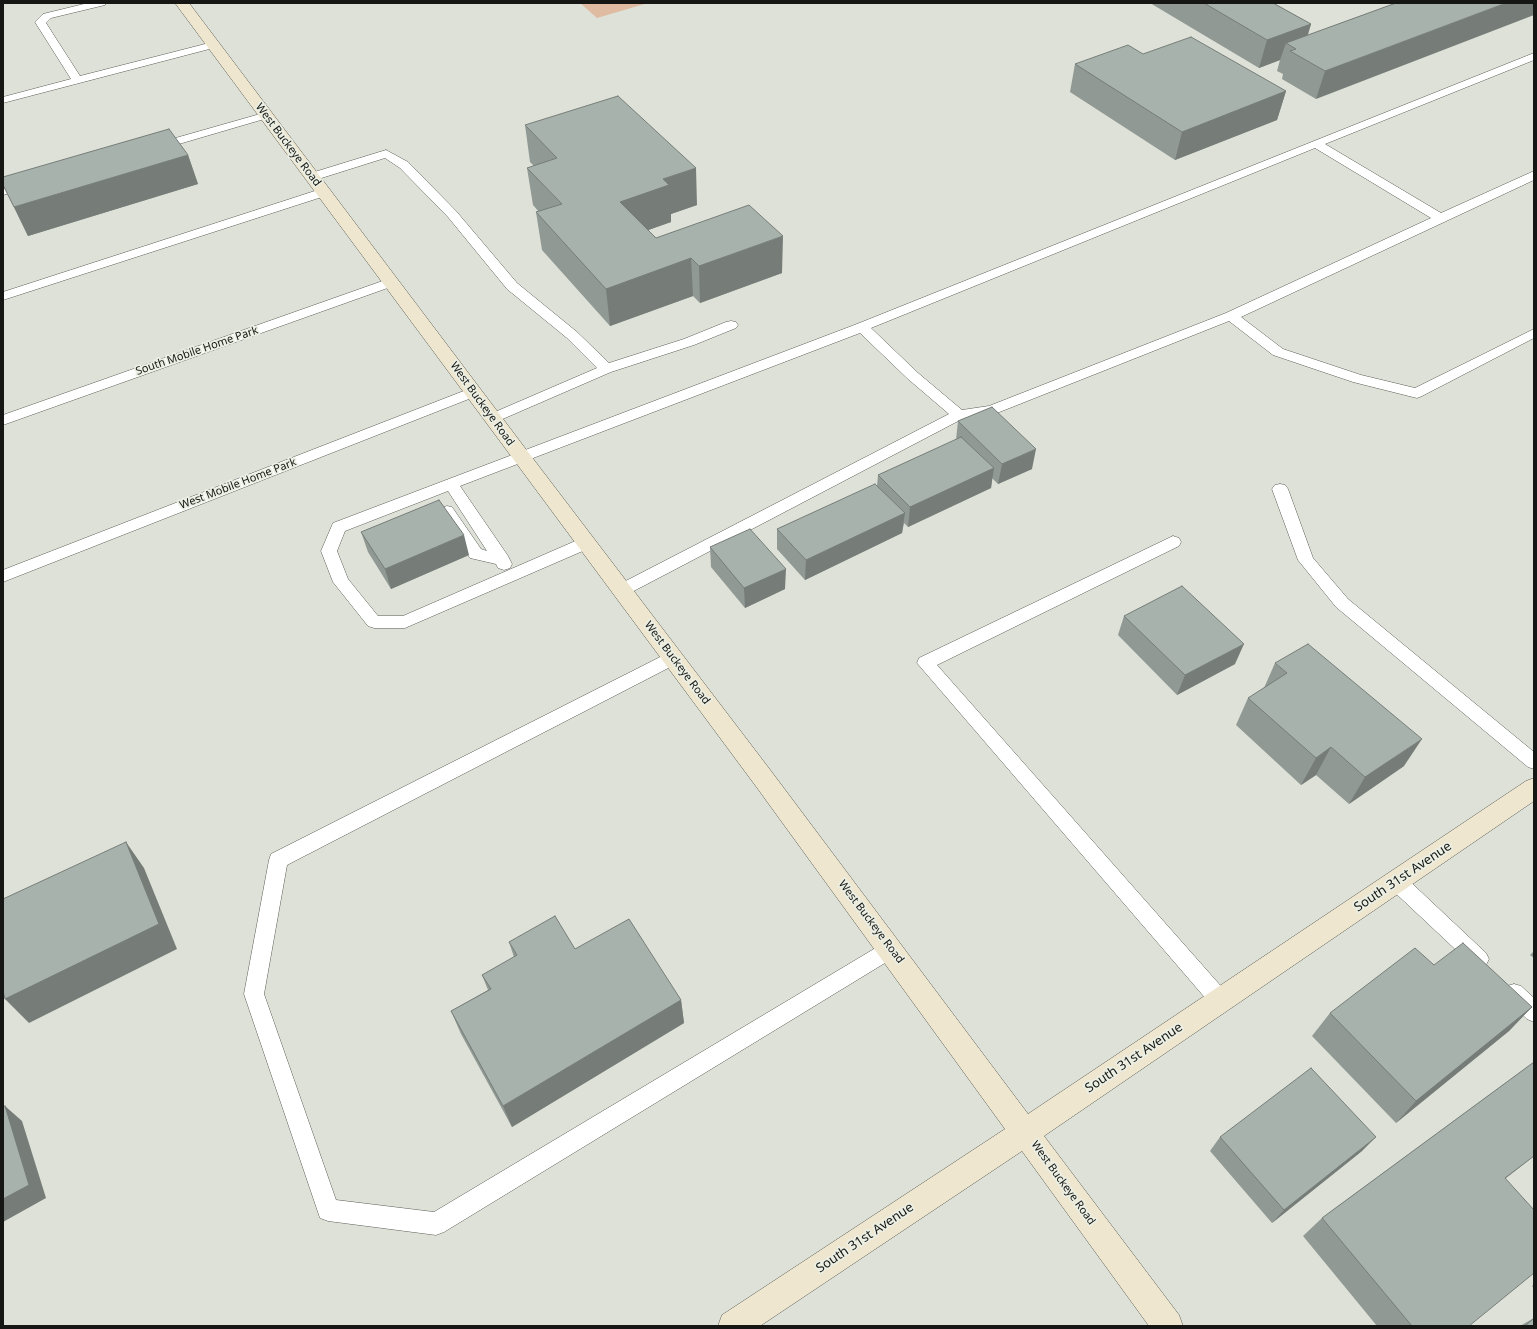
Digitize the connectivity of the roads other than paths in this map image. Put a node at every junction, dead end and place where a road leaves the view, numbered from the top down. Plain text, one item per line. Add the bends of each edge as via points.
1 (101, 3) edge
2 (182, 3) edge
3 (214, 45) junction
4 (1534, 56) edge
5 (77, 80) junction
6 (3, 100) edge
7 (267, 116) junction
8 (1316, 144) junction
9 (141, 152) edge
10 (1534, 175) edge
11 (312, 177) junction
12 (39, 181) edge
13 (3, 191) edge
14 (324, 192) junction
15 (1440, 218) junction
16 (391, 282) junction
17 (3, 296) edge
18 (1231, 316) junction
19 (731, 325) dead end
20 (862, 327) junction
21 (1534, 333) edge
22 (606, 369) junction
23 (474, 392) junction
24 (959, 415) junction
25 (493, 418) junction
26 (3, 420) edge
27 (520, 457) junction
28 (451, 484) junction
29 (1280, 490) dead end
30 (355, 520) junction
31 (413, 524) edge
32 (378, 527) edge
33 (1173, 542) dead end
34 (586, 543) junction
35 (502, 560) junction
36 (512, 575) junction
37 (3, 576) edge
38 (622, 590) junction
39 (672, 658) junction
40 (1534, 762) edge
41 (1534, 788) edge
42 (1396, 881) junction
43 (891, 949) junction
44 (1220, 1000) junction
45 (1534, 1012) edge
46 (1026, 1132) junction
47 (733, 1326) edge
48 (1168, 1326) edge

1 - 5 lane via 47,16 40,22
2 - 3 main road, West Buckeye Road
3 - 5 lane
3 - 7 main road, West Buckeye Road
4 - 8 lane
5 - 6 lane
7 - 9 lane
7 - 11 main road, West Buckeye Road
8 - 15 lane
8 - 20 lane
10 - 15 lane
11 - 14 main road, West Buckeye Road
11 - 22 lane via 386,154 404,165 452,214 512,286 572,335
12 - 13 lane
14 - 16 main road, West Buckeye Road
14 - 17 lane
15 - 18 lane
16 - 23 main road, West Buckeye Road
16 - 26 lane, South Mobile Home Park
18 - 21 lane via 1278,352 1358,379 1417,393
18 - 24 lane via 992,410
19 - 22 lane via 689,342
20 - 24 lane via 913,376
20 - 27 lane
22 - 25 lane
23 - 25 main road, West Buckeye Road
23 - 37 lane, West Mobile Home Park
24 - 38 lane
25 - 27 main road, West Buckeye Road
27 - 28 lane
27 - 34 main road, West Buckeye Road
28 - 30 lane
28 - 35 lane
29 - 40 lane via 1306,560 1342,603
30 - 32 lane
30 - 36 lane via 339,527 329,550 341,582 374,622 405,622
31 - 35 lane via 447,511 476,554
33 - 44 lane via 925,663
34 - 36 lane
34 - 38 main road, West Buckeye Road
35 - 36 lane
38 - 39 main road, West Buckeye Road
39 - 43 main road, West Buckeye Road
39 - 43 lane via 278,860 254,994 328,1210 436,1224
41 - 42 main road, South 31st Avenue
42 - 44 main road, South 31st Avenue
42 - 45 lane
43 - 46 main road, West Buckeye Road
44 - 46 main road, South 31st Avenue
46 - 47 main road, South 31st Avenue
46 - 48 main road, West Buckeye Road

